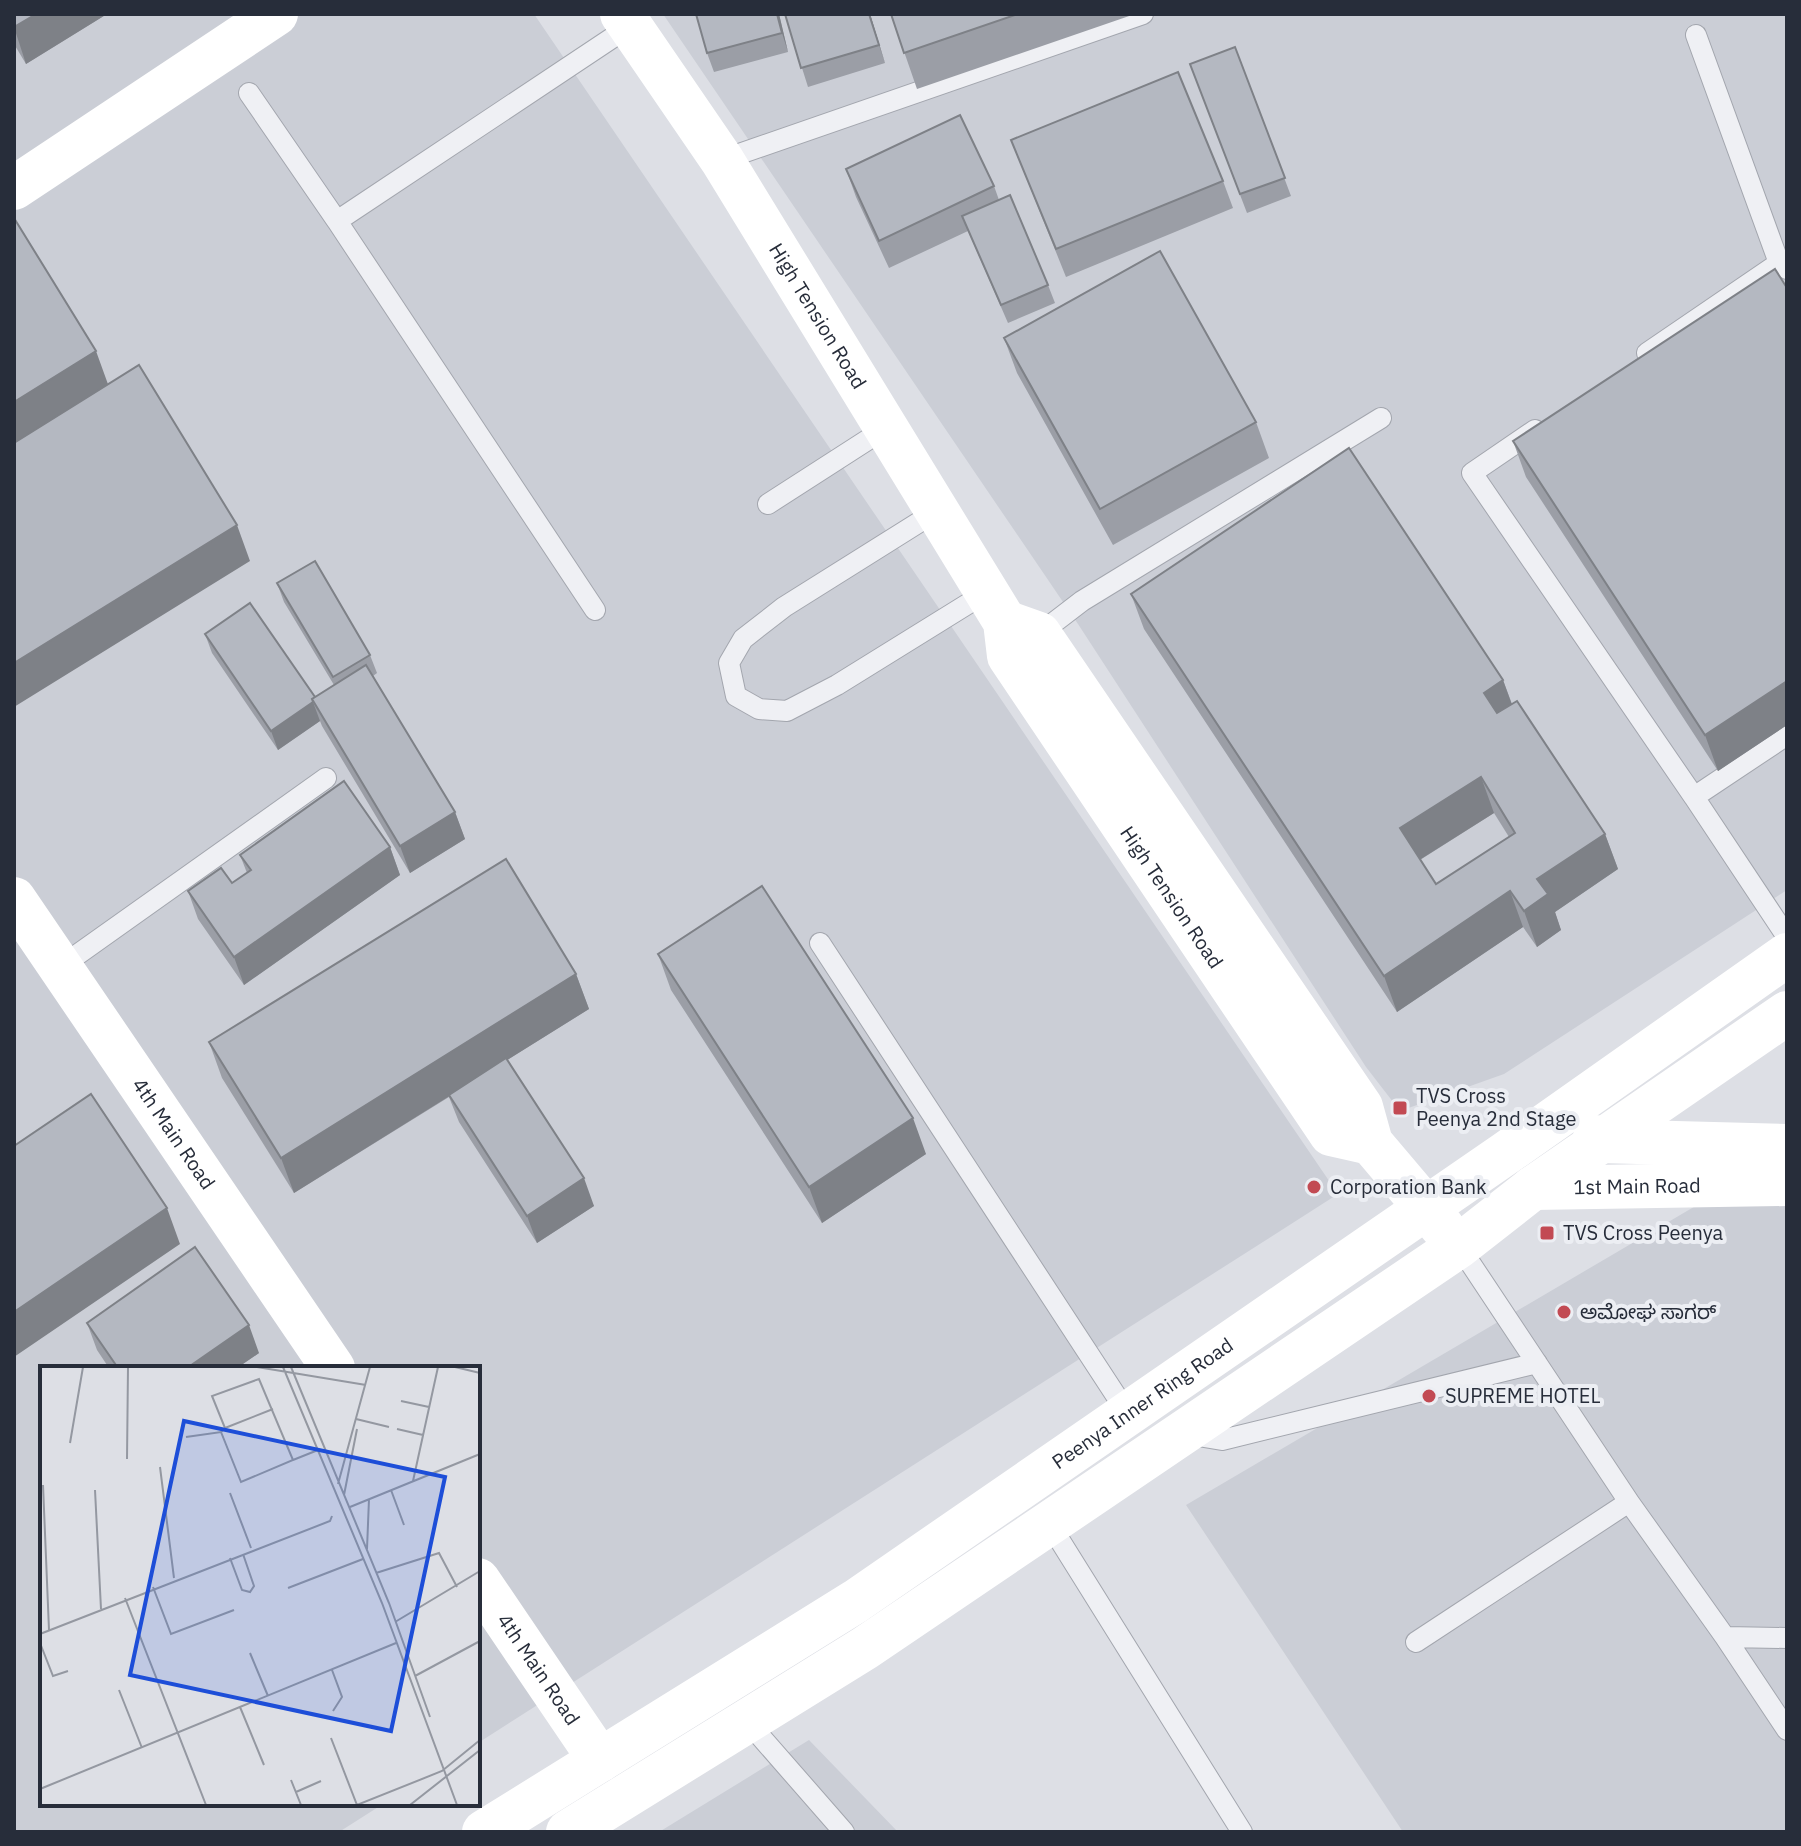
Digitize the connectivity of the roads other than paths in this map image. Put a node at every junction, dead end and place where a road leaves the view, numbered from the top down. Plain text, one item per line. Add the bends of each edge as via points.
1 (276, 14) edge
2 (1143, 14) edge
3 (626, 20) edge
4 (1696, 35) dead end
5 (249, 93) dead end
6 (722, 160) junction
7 (14, 188) edge
8 (337, 221) junction
9 (1783, 266) edge
10 (1626, 368) edge
11 (1381, 418) dead end
12 (1549, 420) edge
13 (886, 428) junction
14 (768, 504) dead end
15 (937, 511) junction
16 (595, 610) dead end
17 (1010, 616) junction
18 (1787, 735) edge
19 (326, 778) dead end
20 (1694, 797) junction
21 (14, 899) edge
22 (1787, 937) edge
23 (820, 943) dead end
24 (1787, 955) edge
25 (60, 967) junction
26 (1787, 1013) edge
27 (1565, 1111) junction
28 (1600, 1141) junction
29 (1787, 1146) edge
30 (1506, 1153) junction
31 (1787, 1184) edge
32 (1533, 1188) junction
33 (1423, 1208) junction
34 (1459, 1246) junction
35 (1537, 1363) junction
36 (332, 1366) edge
37 (1128, 1414) junction
38 (1195, 1424) junction
39 (1629, 1502) junction
40 (1049, 1523) junction
41 (480, 1583) edge
42 (1725, 1637) junction
43 (1787, 1638) edge
44 (1416, 1642) dead end
45 (747, 1721) junction
46 (1787, 1730) edge
47 (600, 1760) junction
48 (484, 1832) edge
49 (568, 1832) edge
50 (844, 1832) edge
51 (1242, 1832) edge

1 - 7 main road
2 - 6 lane
3 - 6 main road, High Tension Road
3 - 8 lane
4 - 9 lane
5 - 8 lane
6 - 13 main road, High Tension Road
8 - 16 lane
9 - 10 lane
11 - 17 lane via 1082,601
12 - 20 lane via 1472,473
13 - 14 lane
13 - 15 main road, High Tension Road
15 - 17 main road, High Tension Road
15 - 17 lane via 784,607 743,639 729,663 736,696 759,709 787,711 837,685
17 - 33 main road, High Tension Road via 1009,656 1331,1134 1371,1143
18 - 20 lane
19 - 25 lane
20 - 22 lane
21 - 25 main road, 4th Main Road
23 - 37 lane
24 - 27 main road, Peenya Inner Ring Road
25 - 36 main road, 4th Main Road
26 - 28 main road
27 - 28 main road
27 - 30 main road, Peenya Inner Ring Road
28 - 29 main road, 1st Main Road
28 - 32 main road
30 - 32 main road
30 - 33 main road, Peenya Inner Ring Road
31 - 32 main road, 1st Main Road
32 - 34 main road
33 - 34 main road, High Tension Road
33 - 37 main road, Peenya Inner Ring Road
34 - 35 lane
34 - 38 main road
35 - 38 lane via 1222,1440 1204,1437
35 - 39 lane
37 - 47 main road, Peenya Inner Ring Road via 856,1601
38 - 40 main road
39 - 42 lane
39 - 44 lane
40 - 45 main road
40 - 51 lane
41 - 47 main road, 4th Main Road
42 - 43 lane
42 - 46 lane
45 - 49 main road
45 - 50 lane
47 - 48 main road, Peenya Inner Ring Road

